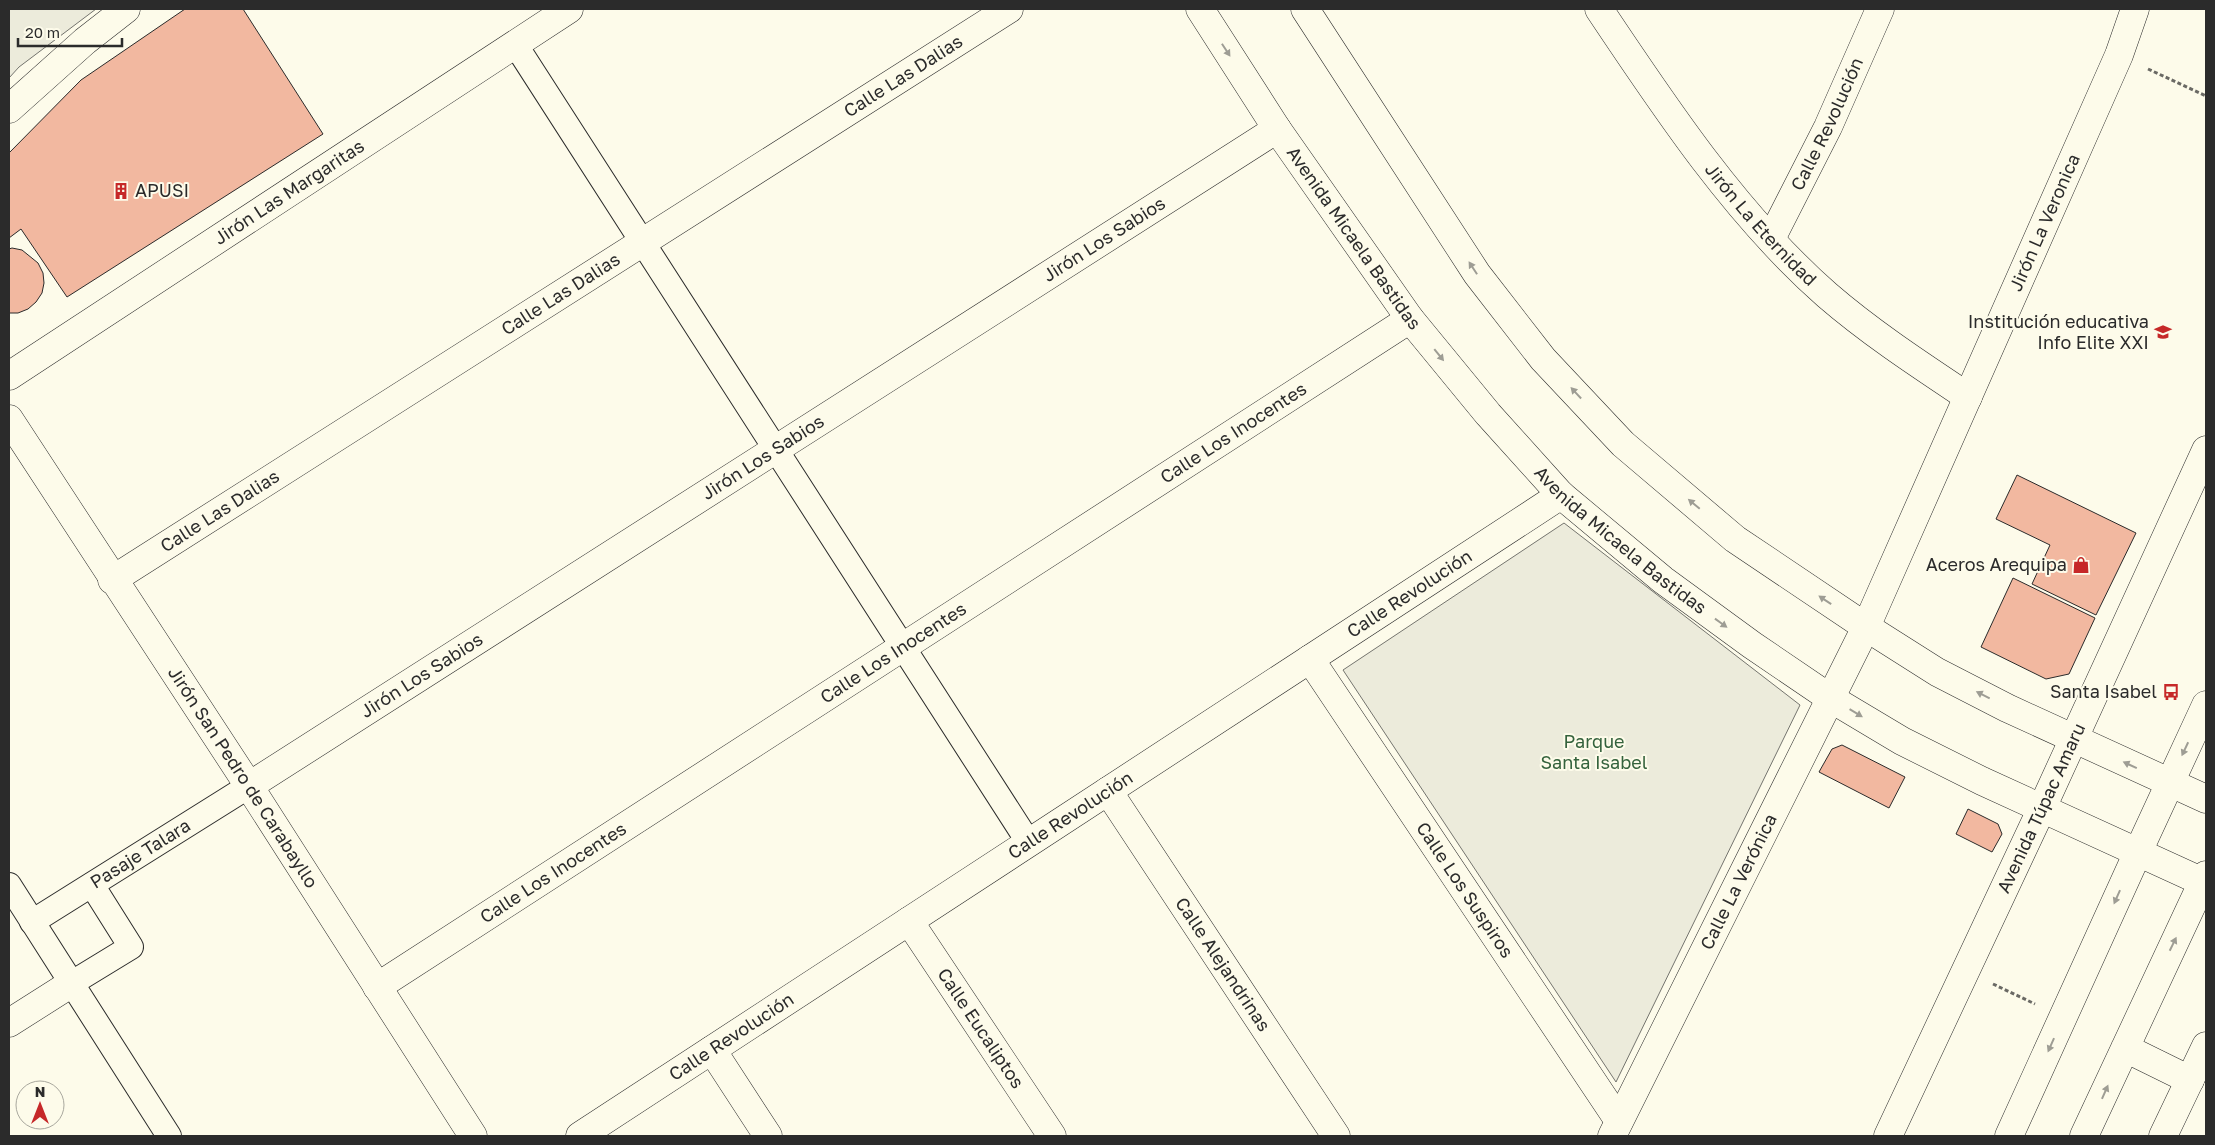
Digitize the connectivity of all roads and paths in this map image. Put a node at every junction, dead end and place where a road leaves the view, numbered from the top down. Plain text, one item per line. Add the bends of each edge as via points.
1 (126, 9) edge
2 (569, 9) edge
3 (1009, 9) edge
4 (1200, 9) edge
5 (1305, 9) edge
6 (1599, 9) edge
7 (2135, 9) edge
8 (1879, 10) edge
9 (515, 44) junction
10 (2119, 55) junction
11 (2206, 96) edge
12 (9, 109) edge
13 (1277, 129) junction
14 (1770, 239) junction
15 (642, 242) junction
16 (1410, 319) junction
17 (9, 376) edge
18 (1968, 397) junction
19 (9, 419) edge
20 (776, 449) junction
21 (2206, 450) edge
22 (1561, 495) junction
23 (112, 580) junction
24 (1866, 627) junction
25 (902, 647) junction
26 (1310, 659) junction
27 (1830, 698) junction
28 (2206, 705) edge
29 (2072, 739) junction
30 (2169, 784) junction
31 (249, 786) junction
32 (1108, 791) junction
33 (2206, 799) edge
34 (2042, 808) junction
35 (1028, 843) junction
36 (2138, 852) junction
37 (2205, 880) edge
38 (9, 885) edge
39 (92, 885) junction
40 (909, 921) junction
41 (32, 922) junction
42 (1966, 970) junction
43 (72, 983) junction
44 (376, 987) junction
45 (2063, 1018) junction
46 (9, 1023) edge
47 (2206, 1046) edge
48 (2124, 1048) junction
49 (712, 1050) junction
50 (2190, 1080) junction
51 (1615, 1128) edge
52 (169, 1136) edge
53 (473, 1136) edge
54 (580, 1136) edge
55 (768, 1136) edge
56 (1052, 1136) edge
57 (1336, 1136) edge
58 (1888, 1136) edge
59 (2010, 1136) edge
60 (2084, 1136) edge
61 (2163, 1136) edge

1 - 12 main road via 85,40
2 - 9 main road, Jirón Las Margaritas
3 - 15 main road, Calle Las Dalias
4 -> 13 main road, Avenida Micaela Bastidas
24 -> 5 main road via 1736,539 1624,444 1543,359 1477,274
6 - 14 main road, Jirón La Eternidad via 1696,150
7 - 10 main road, Jirón La Veronica
8 - 14 main road, Calle Revolución via 1828,127
9 - 15 street
9 - 17 main road, Jirón Las Margaritas
10 - 11 path
10 - 18 main road, Jirón La Veronica
13 - 16 main road, Avenida Micaela Bastidas
13 - 20 main road, Jirón Los Sabios
14 - 18 main road, Jirón La Eternidad via 1827,295 1895,348
15 - 20 street
15 - 23 main road, Calle Las Dalias
16 -> 22 main road, Avenida Micaela Bastidas via 1488,414
16 - 25 main road, Calle Los Inocentes
18 - 24 main road, Jirón La Veronica
19 - 23 main road, Jirón San Pedro de Carabayllo
20 - 25 street
20 - 31 main road, Jirón Los Sabios
21 - 29 main road, Avenida Túpac Amaru
22 - 26 main road, Calle Revolución
22 -> 27 main road, Avenida Micaela Bastidas via 1663,580
23 - 31 main road, Jirón San Pedro de Carabayllo
24 - 27 main road, Calle La Verónica
29 -> 24 main road via 1937,672
25 - 35 street
25 - 44 main road, Calle Los Inocentes
26 - 32 main road, Calle Revolución
26 - 51 main road, Calle Los Suspiros
27 -> 34 main road, Avenida Micaela Bastidas via 1902,741
27 - 51 main road, Calle La Verónica
28 -> 30 main road
30 -> 29 main road
29 - 34 main road, Avenida Túpac Amaru
30 - 33 main road
30 - 36 main road
31 - 39 street, Pasaje Talara
31 - 44 main road, Jirón San Pedro de Carabayllo
32 - 35 main road, Calle Revolución
32 - 57 main road, Calle Alejandrinas
34 - 36 main road, Avenida Micaela Bastidas
34 - 42 main road, Avenida Túpac Amaru
35 - 40 main road, Calle Revolución
36 - 37 main road, Avenida Micaela Bastidas
36 -> 45 main road
48 -> 37 main road
38 - 41 street
39 - 41 street, Pasaje Talara
39 - 43 street via 130,947
40 - 49 main road, Calle Revolución
40 - 56 main road, Calle Eucaliptos
41 - 43 street
42 - 45 path
42 - 58 main road, Avenida Túpac Amaru
43 - 46 main road
43 - 52 street
44 - 53 main road, Jirón San Pedro de Carabayllo
45 -> 59 main road
47 - 50 main road
48 - 50 main road
60 -> 48 main road
49 - 54 main road, Calle Revolución
49 - 55 main road
50 - 61 main road

